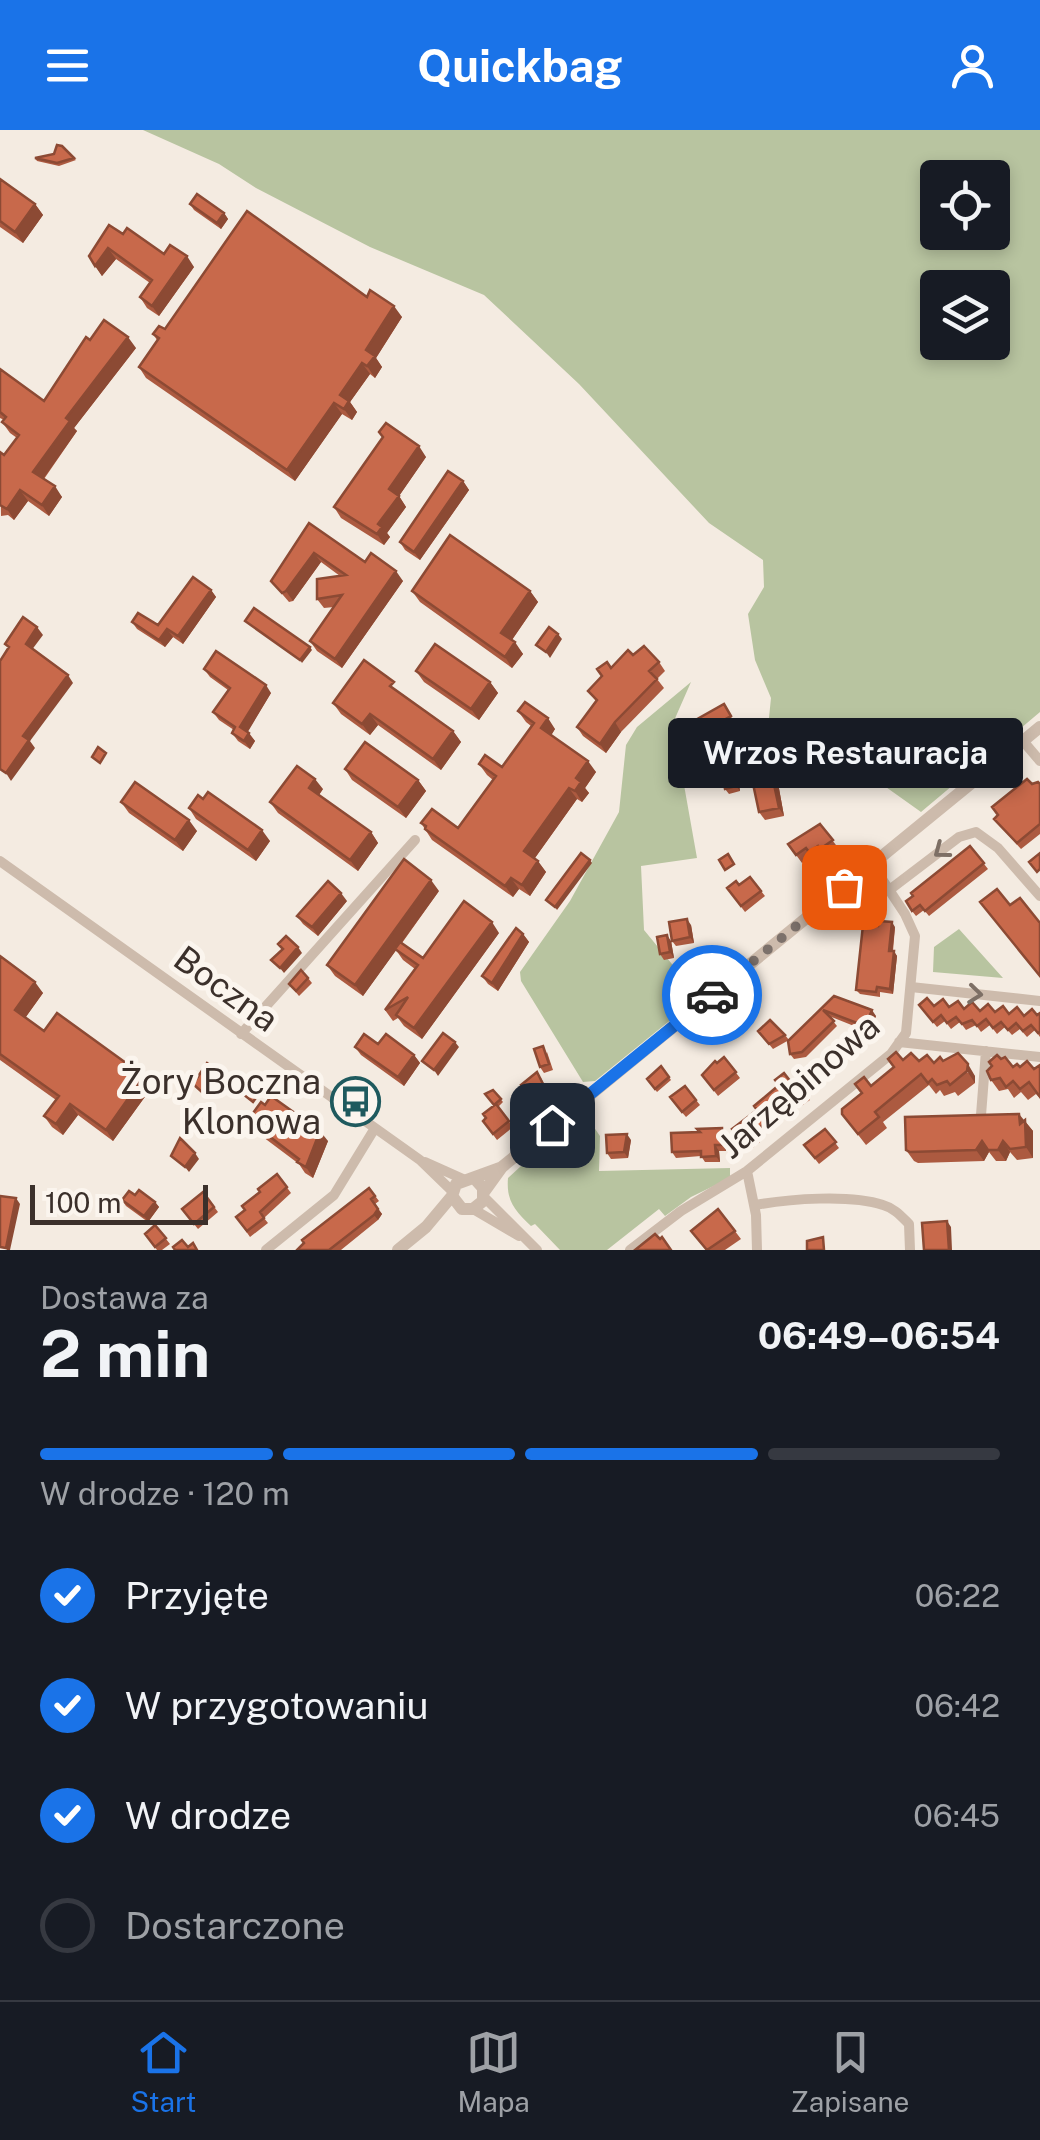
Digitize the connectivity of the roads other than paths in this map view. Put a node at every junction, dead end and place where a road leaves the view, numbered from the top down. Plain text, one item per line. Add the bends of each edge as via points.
1 (1040, 727) edge
2 (1023, 741) junction
3 (1040, 761) edge
4 (415, 840) dead end
5 (0, 861) edge
6 (872, 864) junction
7 (888, 891) junction
8 (1040, 896) edge
9 (911, 987) junction
10 (1040, 1001) edge
11 (241, 1034) junction
12 (899, 1042) junction
13 (986, 1051) junction
14 (1040, 1057) edge
15 (981, 1115) edge
16 (375, 1128) junction
17 (420, 1160) junction
18 (502, 1166) junction
19 (747, 1172) junction
20 (469, 1179) junction
21 (452, 1193) junction
22 (484, 1194) junction
23 (755, 1204) junction
24 (470, 1210) junction
25 (426, 1228) junction
26 (526, 1239) junction
27 (266, 1250) edge
28 (398, 1250) edge
29 (537, 1250) edge
30 (630, 1250) edge
31 (757, 1250) edge
32 (910, 1250) edge

1 - 2 street
2 - 3 street
2 - 6 street
4 - 11 street
5 - 11 street, Boczna
6 - 7 street, Jarzębinowa
6 - 18 street
8 -> 7 street via 976,832 959,837
7 - 9 street, Jarzębinowa via 914,936
9 -> 10 street
9 - 12 street, Jarzębinowa
11 - 16 street, Boczna
12 - 13 street
12 - 19 street, Jarzębinowa
13 - 14 street
13 - 15 street
16 - 17 street, Boczna
16 - 27 street via 334,1196
17 - 20 street, Boczna
17 - 21 street, Boczna
18 - 20 street
18 - 22 street
19 - 23 street
19 - 30 street, Jarzębinowa
20 - 21 street
20 - 22 street
21 - 24 street via 457,1206
21 - 25 street
22 - 24 street
22 - 26 street
23 - 31 street
23 - 32 street via 883,1205 909,1224
24 - 25 street
24 - 26 street
25 - 28 street
26 - 29 street

